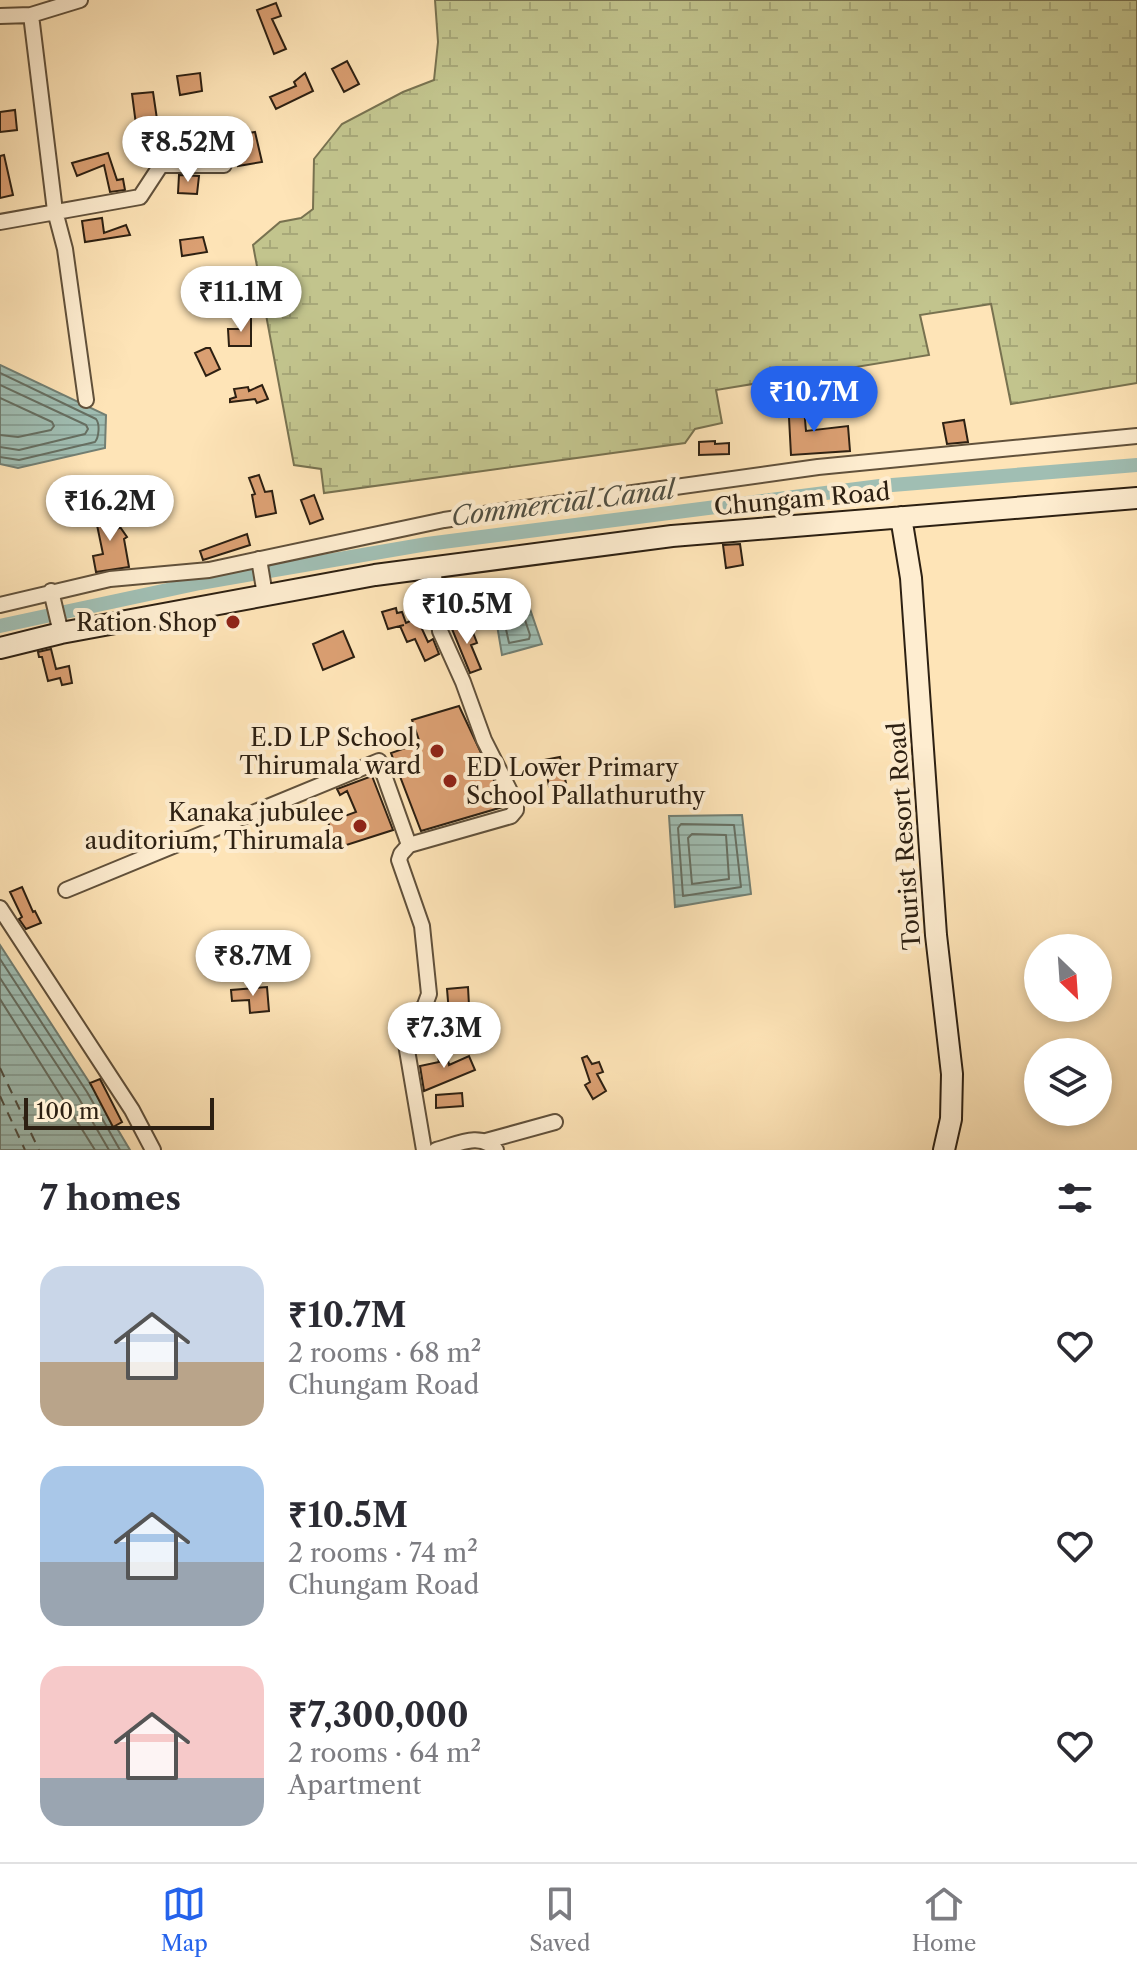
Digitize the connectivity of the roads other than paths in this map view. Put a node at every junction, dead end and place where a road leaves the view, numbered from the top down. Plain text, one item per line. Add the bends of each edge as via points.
1 (80, 0) edge
2 (31, 15) junction
3 (0, 16) edge
4 (224, 165) dead end
5 (55, 211) junction
6 (0, 222) edge
7 (86, 400) dead end
8 (1137, 436) edge
9 (1137, 498) edge
10 (901, 517) junction
11 (259, 559) junction
12 (433, 566) junction
13 (51, 591) junction
14 (265, 595) junction
15 (0, 605) edge
16 (61, 633) junction
17 (0, 648) edge
18 (409, 845) junction
19 (66, 890) dead end
20 (0, 908) edge
21 (555, 1122) dead end
22 (491, 1145) edge
23 (153, 1150) edge
24 (424, 1150) edge
25 (436, 1150) edge
26 (944, 1150) edge

1 - 2 street
2 - 3 street
2 - 5 street
4 - 5 street via 161,165 140,197
5 - 6 street
5 - 7 street
8 - 11 street via 818,467 535,506
9 - 10 main road, Chungam Road
10 - 12 main road, Chungam Road via 672,536
10 - 26 main road, Tourist Resort Road via 911,578 936,935 952,1074
11 - 13 street
11 - 14 street
12 - 14 main road, Chungam Road
12 - 18 street via 440,631 516,810 511,816
13 - 15 street
13 - 16 street
14 - 16 main road, Chungam Road
16 - 17 main road, Chungam Road
18 - 19 street via 379,761
18 - 24 street via 399,860 422,926 429,994 406,1044
20 - 23 street
21 - 22 street
22 - 25 street via 475,1140

